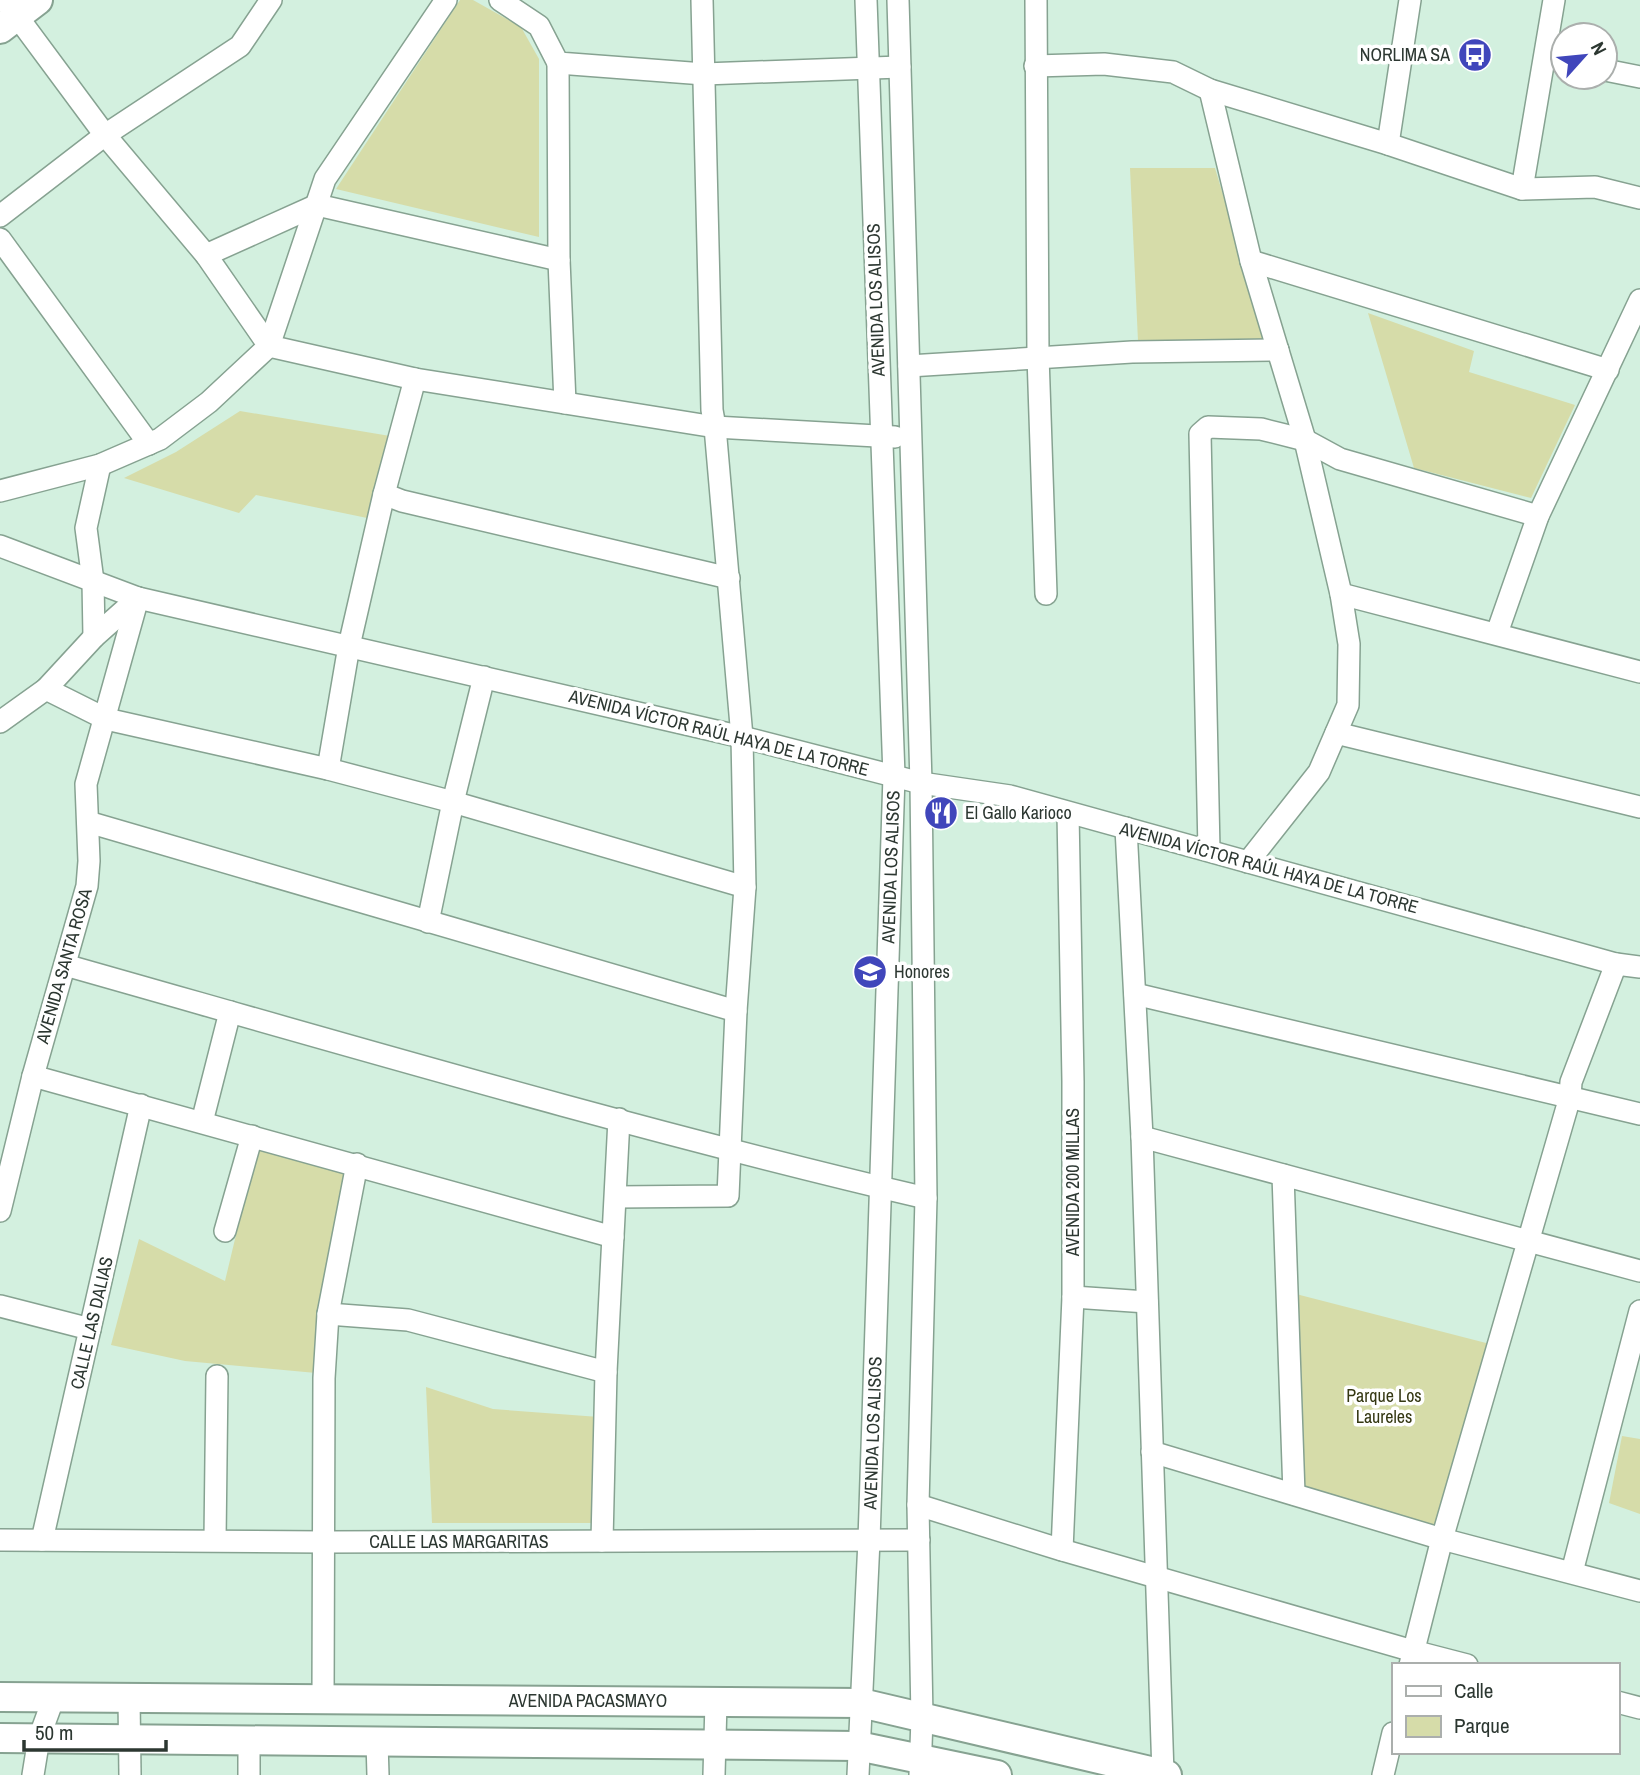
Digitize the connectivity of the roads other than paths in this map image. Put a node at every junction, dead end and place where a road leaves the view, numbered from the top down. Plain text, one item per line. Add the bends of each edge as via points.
1 (271, 0) edge
2 (446, 0) edge
3 (500, 0) edge
4 (702, 0) edge
5 (866, 0) edge
6 (898, 0) edge
7 (1036, 0) edge
8 (1409, 0) edge
9 (1554, 0) edge
10 (15, 11) edge
11 (1554, 21) edge
12 (558, 63) junction
13 (868, 66) junction
14 (1035, 66) junction
15 (900, 67) junction
16 (1619, 73) edge
17 (704, 74) junction
18 (1640, 77) edge
19 (1549, 78) edge
20 (1210, 90) junction
21 (106, 135) junction
22 (1388, 144) junction
23 (1522, 189) junction
24 (1640, 198) edge
25 (317, 205) junction
26 (0, 216) edge
27 (0, 239) edge
28 (206, 255) junction
29 (559, 260) junction
30 (1251, 261) junction
31 (1640, 300) edge
32 (269, 346) junction
33 (1278, 350) junction
34 (1038, 356) junction
35 (909, 366) junction
36 (1608, 370) junction
37 (415, 379) junction
38 (565, 403) junction
39 (715, 427) junction
40 (881, 436) junction
41 (911, 438) junction
42 (1305, 440) junction
43 (149, 444) junction
44 (100, 465) junction
45 (0, 491) edge
46 (384, 494) junction
47 (1538, 516) junction
48 (1, 547) edge
49 (729, 578) junction
50 (93, 581) junction
51 (1046, 594) dead end
52 (1341, 594) junction
53 (138, 598) junction
54 (1497, 633) junction
55 (94, 637) junction
56 (349, 646) junction
57 (1638, 668) edge
58 (484, 677) junction
59 (46, 689) junction
60 (106, 719) junction
61 (0, 722) edge
62 (1336, 733) junction
63 (742, 737) junction
64 (328, 769) junction
65 (894, 776) junction
66 (921, 783) junction
67 (453, 802) junction
68 (1640, 807) edge
69 (1068, 813) junction
70 (88, 822) junction
71 (1126, 828) junction
72 (1209, 850) junction
73 (1248, 862) junction
74 (745, 887) junction
75 (428, 922) junction
76 (1616, 964) junction
77 (65, 965) junction
78 (1640, 967) edge
79 (1135, 994) junction
80 (736, 1011) junction
81 (230, 1012) junction
82 (33, 1076) junction
83 (1570, 1097) junction
84 (141, 1105) junction
85 (1640, 1114) edge
86 (619, 1119) junction
87 (202, 1122) junction
88 (252, 1136) junction
89 (1142, 1137) junction
90 (732, 1151) junction
91 (357, 1164) junction
92 (1283, 1175) junction
93 (881, 1187) junction
94 (616, 1197) junction
95 (926, 1198) junction
96 (0, 1211) edge
97 (225, 1231) dead end
98 (613, 1237) junction
99 (1528, 1241) junction
100 (1640, 1271) edge
101 (1073, 1297) junction
102 (1147, 1302) junction
103 (0, 1306) edge
104 (1640, 1311) edge
105 (328, 1314) junction
106 (90, 1329) junction
107 (606, 1372) junction
108 (217, 1376) dead end
109 (1152, 1452) junction
110 (1294, 1494) junction
111 (918, 1505) junction
112 (919, 1539) junction
113 (1443, 1539) junction
114 (0, 1540) edge
115 (42, 1540) junction
116 (215, 1540) junction
117 (869, 1540) junction
118 (602, 1541) junction
119 (324, 1542) junction
120 (1062, 1550) junction
121 (1572, 1572) junction
122 (1157, 1577) junction
123 (1640, 1591) edge
124 (1412, 1658) edge
125 (1451, 1663) edge
126 (0, 1697) edge
127 (54, 1698) junction
128 (129, 1698) junction
129 (323, 1700) junction
130 (716, 1702) junction
131 (1619, 1702) edge
132 (861, 1703) junction
133 (1640, 1707) edge
134 (922, 1718) junction
135 (1392, 1736) edge
136 (0, 1738) edge
137 (39, 1738) junction
138 (130, 1739) junction
139 (248, 1740) junction
140 (377, 1742) junction
141 (716, 1745) junction
142 (858, 1746) junction
143 (920, 1767) edge
144 (33, 1775) edge
145 (130, 1775) edge
146 (249, 1775) edge
147 (377, 1775) edge
148 (714, 1775) edge
149 (858, 1775) edge
150 (998, 1775) edge
151 (1165, 1775) edge
152 (1383, 1775) edge

1 - 21 street via 240,46
2 - 25 street via 325,179
3 - 12 street via 539,26
4 - 17 street
5 - 13 street, AVENIDA LOS ALISOS
6 - 15 street, AVENIDA LOS ALISOS
7 - 14 street
8 - 22 street
9 - 11 street
10 - 21 street
12 - 17 street
12 - 29 street
13 - 15 street
13 - 17 street
13 - 40 street, AVENIDA LOS ALISOS
14 - 20 street via 1104,64 1173,72
14 - 34 street
15 - 35 street, AVENIDA LOS ALISOS
16 - 18 street
17 - 39 street
19 - 23 street
20 - 22 street
20 - 30 street
21 - 26 street
21 - 28 street
22 - 23 street
23 - 24 street via 1595,187
25 - 28 street
25 - 29 street
25 - 32 street
27 - 43 street
28 - 32 street
29 - 38 street
30 - 33 street
30 - 36 street
31 - 36 street
32 - 37 street
32 - 43 street via 209,402
33 - 34 street
33 - 42 street
34 - 35 street
34 - 51 street
35 - 41 street, AVENIDA LOS ALISOS
36 - 47 street
37 - 38 street
37 - 46 street
38 - 39 street
39 - 40 street
39 - 49 street
40 - 41 street
40 - 65 street, AVENIDA LOS ALISOS
41 - 66 street, AVENIDA LOS ALISOS
42 - 47 street via 1340,459
42 - 52 street
42 - 72 street via 1261,429 1208,427 1200,434
43 - 44 street
44 - 45 street
44 - 50 street via 86,528
46 - 49 street
46 - 56 street
47 - 54 street
48 - 50 street, AVENIDA VÍCTOR RAÚL HAYA DE LA TORRE
49 - 63 street
50 - 53 street, AVENIDA VÍCTOR RAÚL HAYA DE LA TORRE
50 - 55 street
52 - 54 street
52 - 62 street via 1349,644 1348,705
53 - 55 street
53 - 56 street, AVENIDA VÍCTOR RAÚL HAYA DE LA TORRE
53 - 60 street, AVENIDA SANTA ROSA
54 - 57 street
55 - 59 street
56 - 58 street, AVENIDA VÍCTOR RAÚL HAYA DE LA TORRE
56 - 64 street
58 - 63 street, AVENIDA VÍCTOR RAÚL HAYA DE LA TORRE
58 - 67 street
59 - 60 street
59 - 61 street
60 - 64 street
60 - 70 street, AVENIDA SANTA ROSA via 86,784
62 - 68 street
62 - 73 street via 1319,772
63 - 65 street, AVENIDA VÍCTOR RAÚL HAYA DE LA TORRE
63 - 74 street
64 - 67 street
65 - 66 street, AVENIDA VÍCTOR RAÚL HAYA DE LA TORRE
65 - 93 street, AVENIDA LOS ALISOS
66 - 69 street, AVENIDA VÍCTOR RAÚL HAYA DE LA TORRE via 1010,796
66 - 95 street, AVENIDA LOS ALISOS
67 - 74 street
67 - 75 street
69 - 71 street, AVENIDA VÍCTOR RAÚL HAYA DE LA TORRE
69 - 101 street, AVENIDA 200 MILLAS
70 - 75 street
70 - 77 street, AVENIDA SANTA ROSA via 87,886
71 - 72 street, AVENIDA VÍCTOR RAÚL HAYA DE LA TORRE
71 - 79 street
72 - 73 street, AVENIDA VÍCTOR RAÚL HAYA DE LA TORRE
73 - 76 street, AVENIDA VÍCTOR RAÚL HAYA DE LA TORRE
74 - 80 street
75 - 80 street
76 - 78 street, AVENIDA VÍCTOR RAÚL HAYA DE LA TORRE
76 - 83 street via 1571,1082
77 - 81 street
77 - 82 street, AVENIDA SANTA ROSA
79 - 83 street
79 - 89 street
80 - 90 street
81 - 86 street
81 - 87 street
82 - 84 street
82 - 96 street, AVENIDA SANTA ROSA
83 - 85 street
83 - 99 street
84 - 87 street
84 - 106 street, CALLE LAS DALIAS
86 - 90 street
86 - 94 street
87 - 88 street
88 - 91 street
88 - 97 street
89 - 92 street
89 - 102 street
90 - 93 street
90 - 94 street via 728,1196
91 - 98 street
91 - 105 street
92 - 99 street
92 - 110 street
93 - 95 street
93 - 117 street, AVENIDA LOS ALISOS
94 - 98 street
95 - 111 street, AVENIDA LOS ALISOS
98 - 107 street
99 - 100 street
99 - 113 street
101 - 102 street
101 - 120 street, AVENIDA 200 MILLAS
102 - 109 street
103 - 106 street
104 - 121 street
105 - 107 street via 408,1320
105 - 119 street
106 - 115 street, CALLE LAS DALIAS
107 - 118 street
108 - 116 street
109 - 110 street
109 - 122 street
110 - 113 street
111 - 112 street, AVENIDA LOS ALISOS
111 - 120 street
112 - 117 street, CALLE LAS MARGARITAS
112 - 134 street, AVENIDA LOS ALISOS
113 - 121 street
113 - 124 street
114 - 115 street, CALLE LAS MARGARITAS
115 - 116 street, CALLE LAS MARGARITAS
116 - 119 street, CALLE LAS MARGARITAS
117 - 118 street, CALLE LAS MARGARITAS
117 - 132 street, AVENIDA LOS ALISOS
118 - 119 street, CALLE LAS MARGARITAS
119 - 129 street
120 - 122 street
121 - 123 street
122 - 124 street
122 - 151 street
124 - 125 street
126 - 127 main road, AVENIDA PACASMAYO
127 - 128 main road, AVENIDA PACASMAYO
127 - 137 street
128 - 129 main road, AVENIDA PACASMAYO
128 - 138 street
129 - 130 main road, AVENIDA PACASMAYO
130 - 132 main road, AVENIDA PACASMAYO
130 - 141 street
131 - 133 street
132 - 134 main road, AVENIDA PACASMAYO
132 - 142 street, AVENIDA LOS ALISOS
134 - 143 street, AVENIDA LOS ALISOS
134 - 151 main road, AVENIDA PACASMAYO
135 - 152 street
136 - 137 main road
137 - 138 main road
137 - 144 street
138 - 139 main road
138 - 145 street
139 - 140 main road
139 - 146 street
140 - 141 main road
140 - 147 street
141 - 142 main road
141 - 148 street
142 - 143 main road
142 - 149 street, AVENIDA LOS ALISOS
143 - 150 main road

